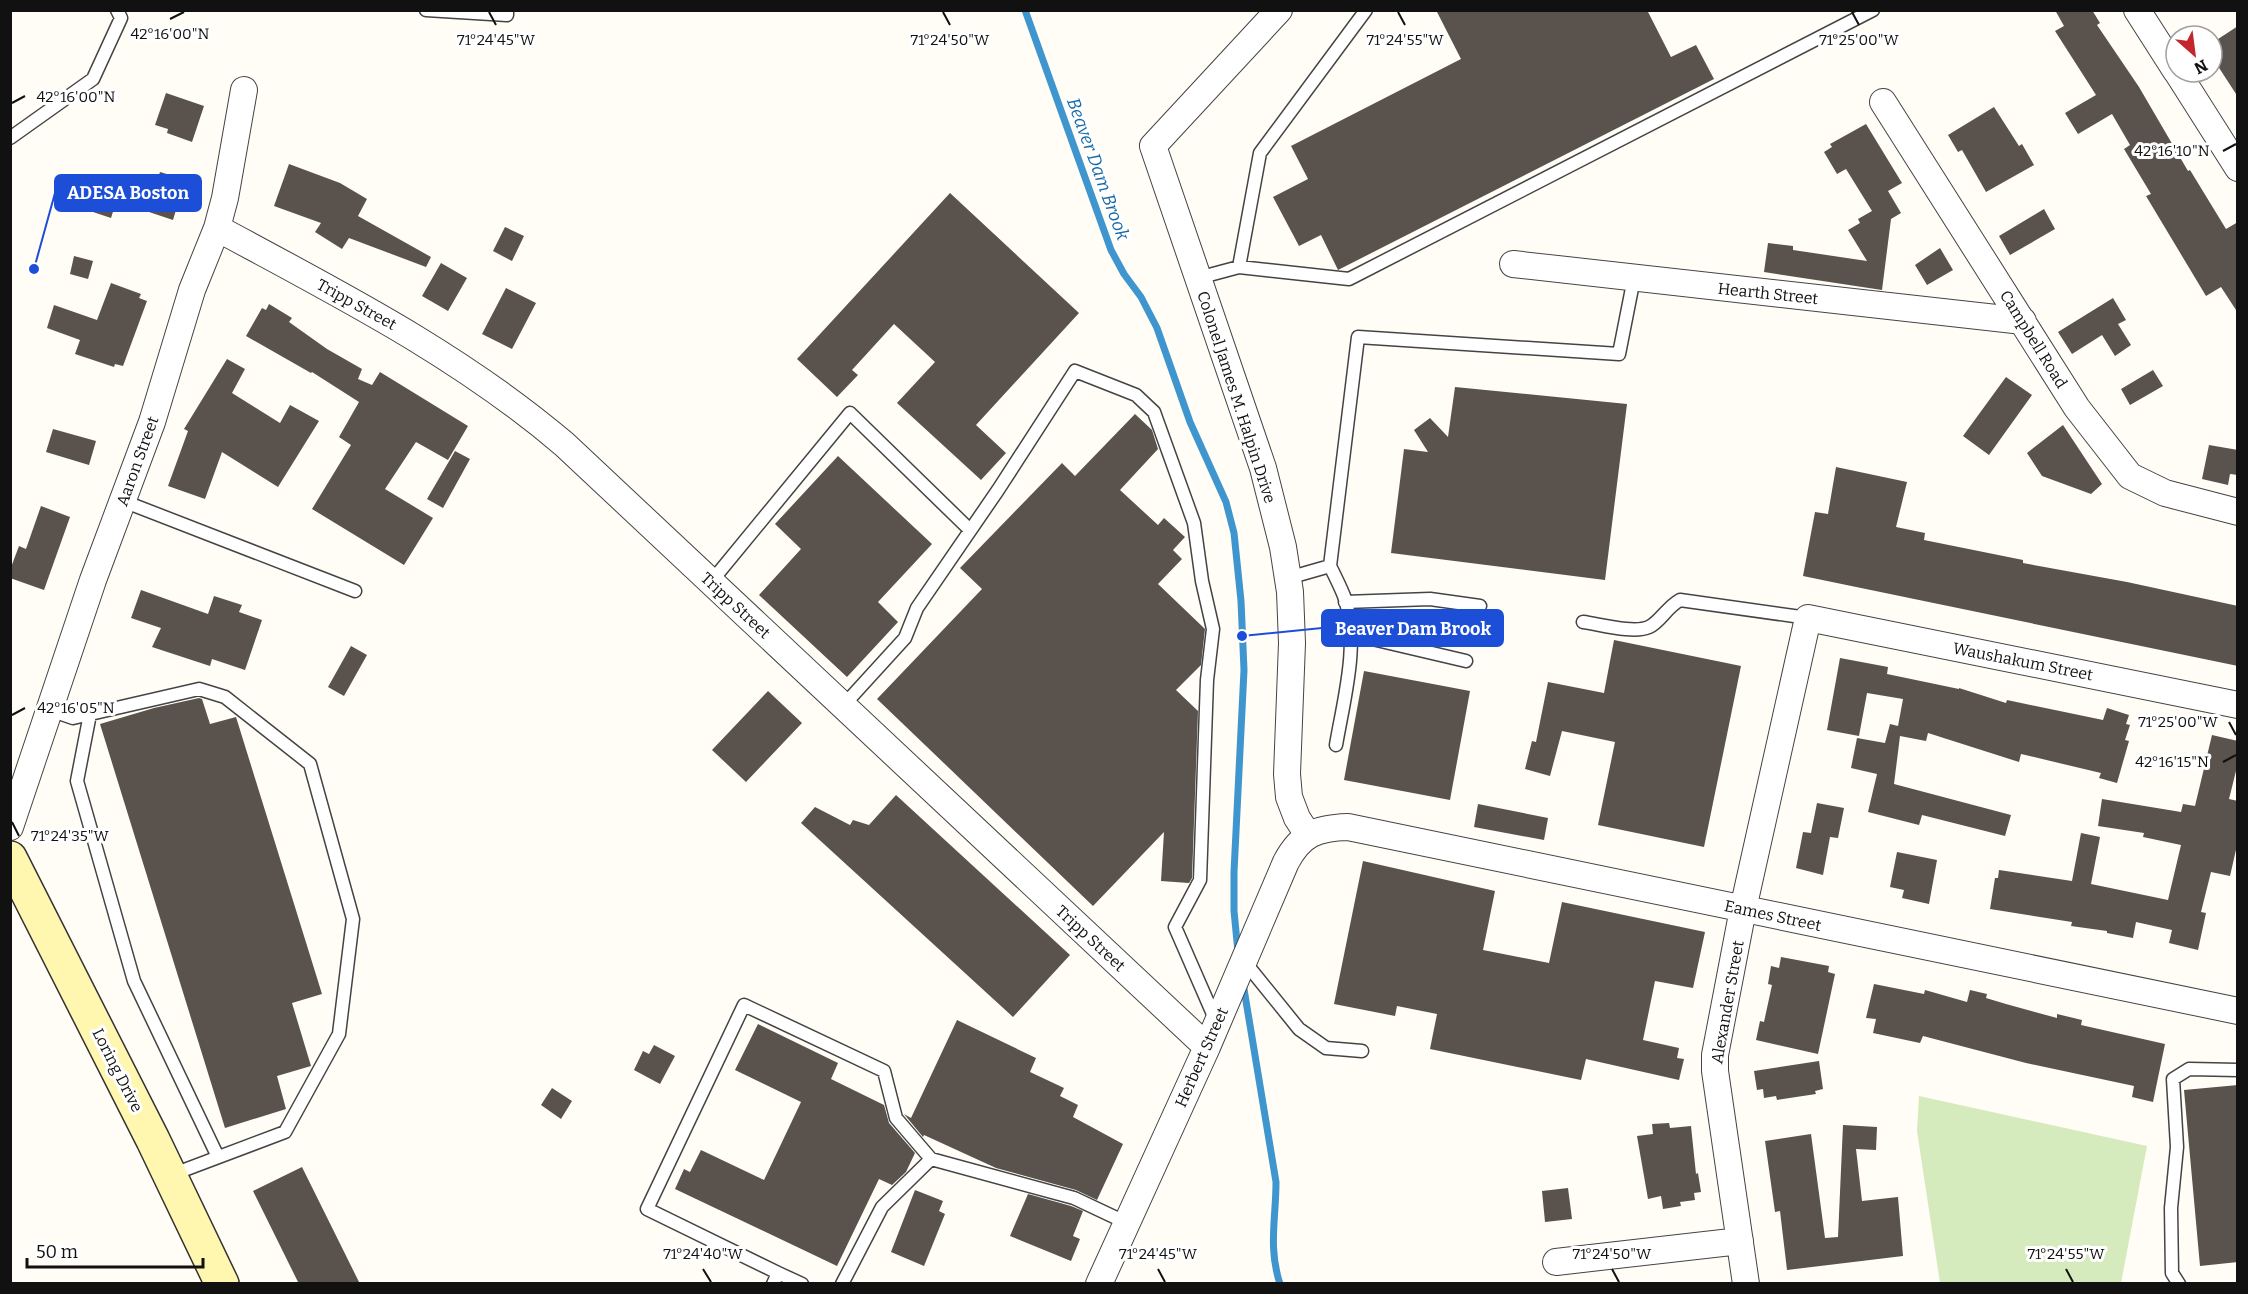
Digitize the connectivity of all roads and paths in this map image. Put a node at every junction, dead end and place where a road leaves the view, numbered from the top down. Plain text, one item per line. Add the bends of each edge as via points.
1 (117, 10) edge
2 (426, 10) edge
3 (507, 10) edge
4 (1280, 10) edge
5 (1366, 10) edge
6 (1873, 10) edge
7 (2138, 10) edge
8 (2164, 52) edge
9 (2184, 84) edge
10 (244, 90) dead end
11 (1883, 102) dead end
12 (10, 138) edge
13 (2238, 168) edge
14 (217, 228) junction
15 (1513, 264) dead end
16 (1239, 267) junction
17 (1198, 278) junction
18 (1634, 278) junction
19 (2023, 321) junction
20 (123, 501) junction
21 (2238, 512) edge
22 (970, 530) junction
23 (1330, 566) junction
24 (1288, 578) junction
25 (711, 582) junction
26 (355, 591) dead end
27 (1345, 602) junction
28 (1480, 606) dead end
29 (1808, 618) junction
30 (1583, 622) dead end
31 (1351, 634) junction
32 (1466, 662) dead end
33 (2238, 705) edge
34 (843, 706) junction
35 (50, 710) junction
36 (90, 714) junction
37 (1336, 745) dead end
38 (10, 827) edge
39 (1308, 835) junction
40 (10, 858) edge
41 (1743, 909) junction
42 (1244, 961) junction
43 (2238, 1011) edge
44 (1221, 1013) junction
45 (1207, 1047) junction
46 (1362, 1051) dead end
47 (2238, 1070) edge
48 (218, 1157) junction
49 (931, 1159) junction
50 (170, 1175) junction
51 (1127, 1223) junction
52 (1740, 1241) junction
53 (1556, 1262) dead end
54 (775, 1278) edge
55 (222, 1284) edge
56 (802, 1284) edge
57 (842, 1284) edge
58 (1099, 1284) edge
59 (1746, 1284) edge
60 (2179, 1284) edge

1 - 12 lane via 121,18 93,79
2 - 3 lane via 507,15
4 - 17 street, Colonel James M. Halpin Drive via 1153,146
5 - 16 lane via 1260,153
6 - 16 lane via 1348,279
7 - 8 street
9 - 13 street
10 - 14 street, Aaron Street
11 - 19 street, Campbell Road
14 - 20 street, Aaron Street via 192,290 152,422
14 - 25 street, Tripp Street via 427,344 506,397 564,444
15 - 18 street, Hearth Street
16 - 17 lane
17 - 24 street, Colonel James M. Halpin Drive via 1263,468
18 - 19 street, Hearth Street
18 - 23 lane via 1619,354 1358,337
19 - 21 street, Campbell Road via 2077,408 2130,476 2165,493
20 - 26 lane
20 - 35 street, Aaron Street
22 - 25 lane via 850,413
22 - 34 lane via 916,608 905,638
22 - 44 lane via 1075,370 1136,395 1154,412 1194,523 1213,628 1200,880 1175,927
23 - 24 lane
23 - 27 lane
24 - 39 street, Colonel James M. Halpin Drive via 1292,643 1287,774 1289,797
25 - 34 street, Tripp Street
27 - 28 lane via 1430,599
27 - 31 lane
29 - 30 lane via 1680,600 1649,627 1633,629
29 - 33 street, Waushakum Street
29 - 41 street, Alexander Street
31 - 32 lane
31 - 37 lane
34 - 45 street, Tripp Street
35 - 36 lane via 73,717
35 - 38 street, Aaron Street
36 - 48 lane via 76,781 134,981
36 - 48 lane via 199,689 225,697 310,764 353,919 339,1034 285,1132
39 - 41 street, Eames Street via 1326,828 1348,827
39 - 42 street, Herbert Street via 1295,846
40 - 50 street, Loring Drive
41 - 43 street, Eames Street
41 - 52 street, Alexander Street via 1714,1063
42 - 44 street, Herbert Street
42 - 46 lane via 1299,1029 1326,1048
44 - 45 street, Herbert Street
45 - 51 street, Herbert Street
47 - 60 lane via 2189,1069 2173,1079 2177,1147 2171,1208 2172,1273
48 - 50 lane
49 - 51 lane via 1074,1198
49 - 54 lane via 896,1118 884,1071 744,1005 647,1209
49 - 57 lane via 882,1207
50 - 55 street, Loring Drive
51 - 58 street, Herbert Street
52 - 53 street
52 - 59 street, Alexander Street
54 - 56 lane

